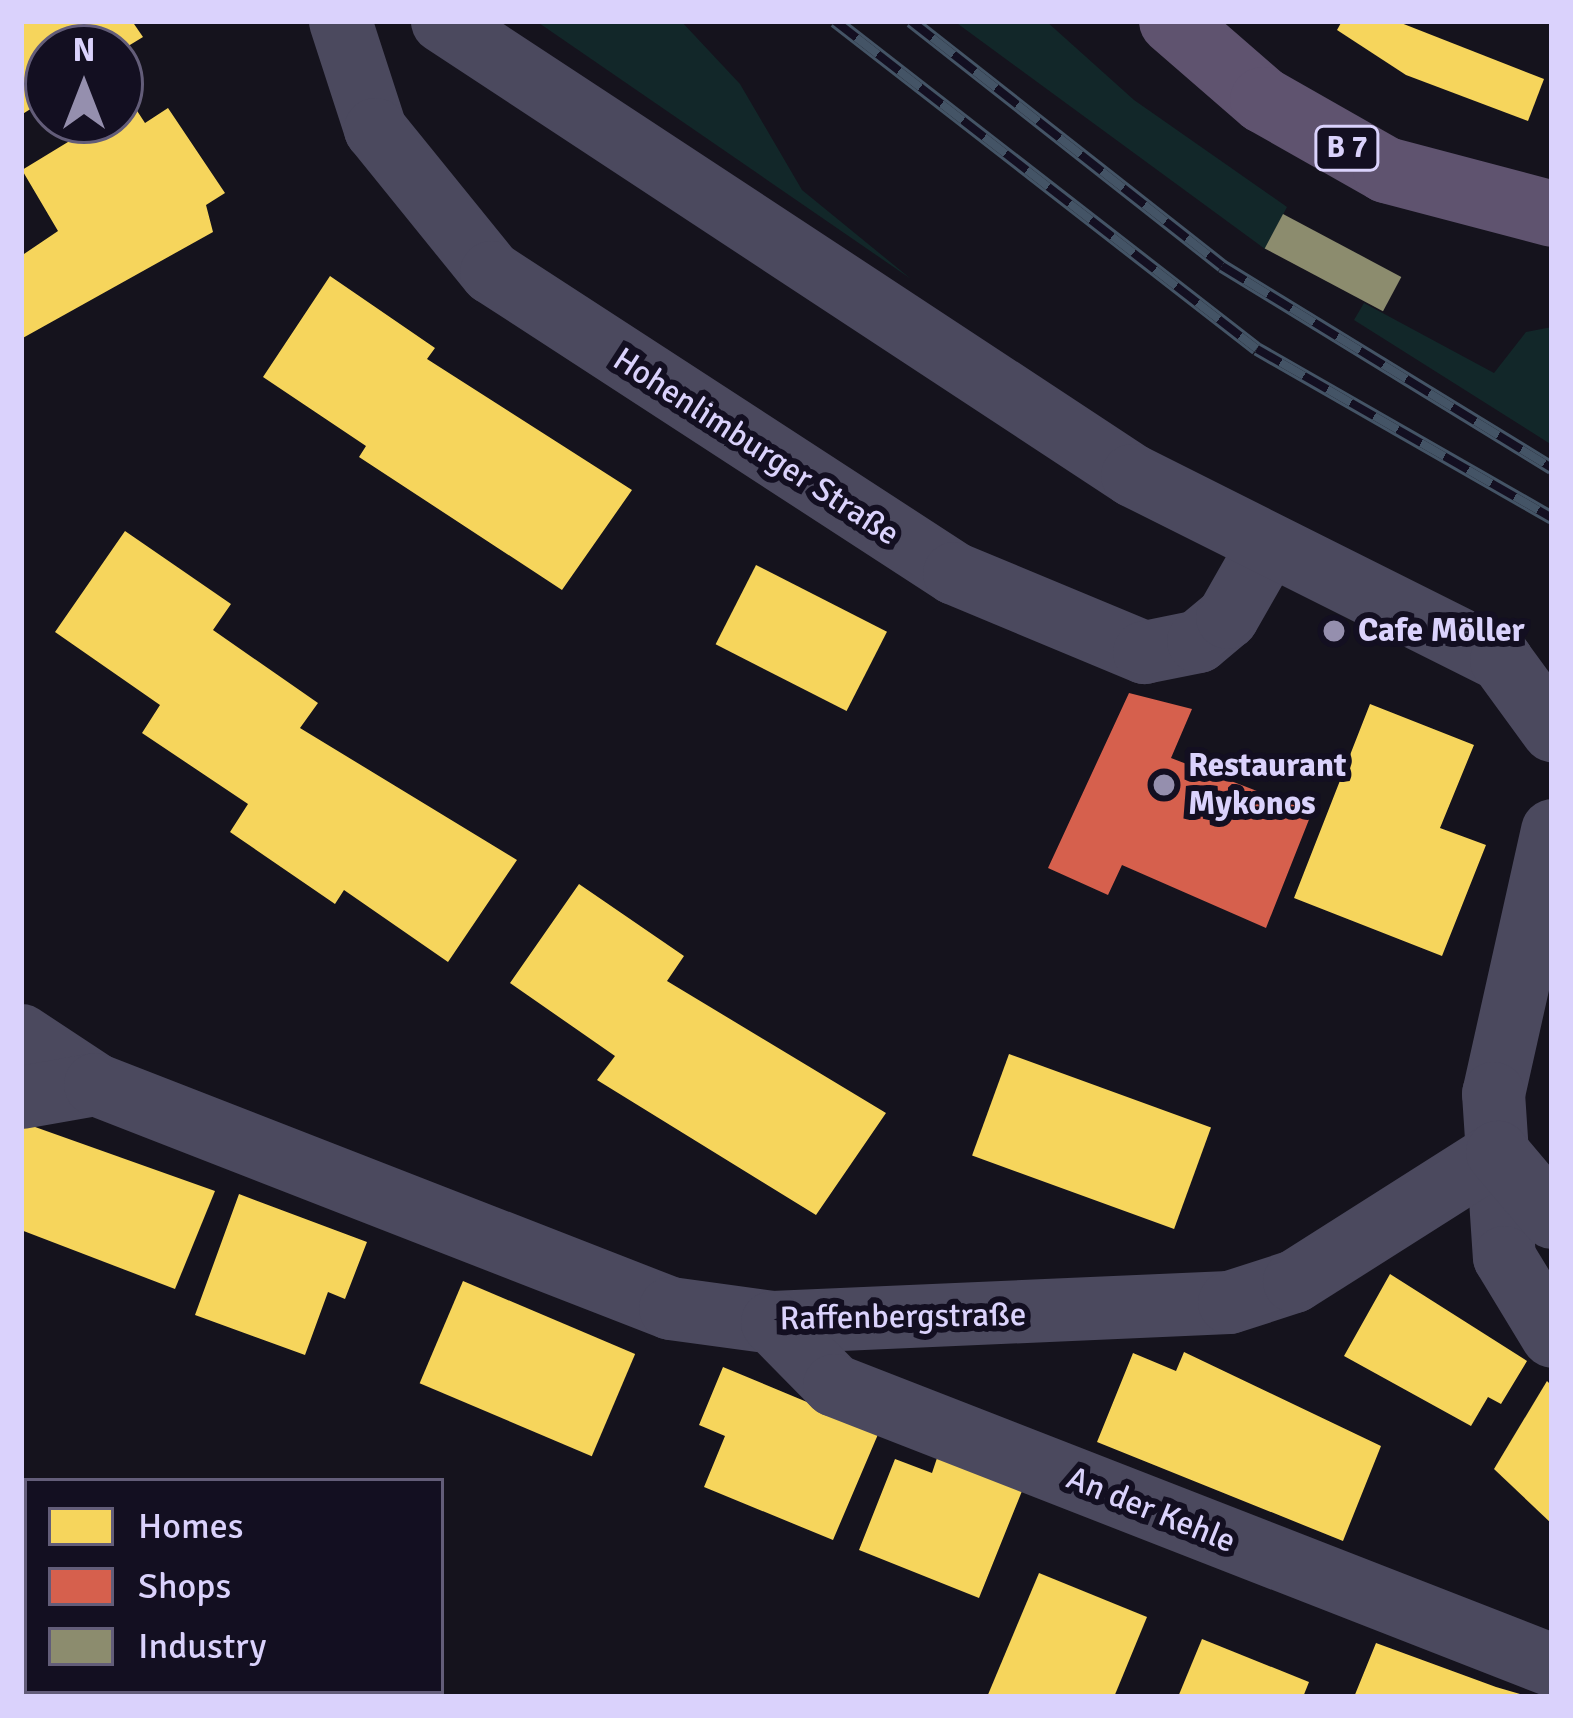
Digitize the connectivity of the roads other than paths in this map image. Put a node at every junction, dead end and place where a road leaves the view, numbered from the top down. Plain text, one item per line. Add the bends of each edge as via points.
1 (340, 21) edge
2 (442, 21) edge
3 (1172, 21) edge
4 (1552, 214) edge
5 (1267, 547) junction
6 (1552, 730) edge
7 (1552, 830) edge
8 (21, 1035) edge
9 (95, 1084) junction
10 (21, 1097) edge
11 (1497, 1152) junction
12 (1552, 1216) edge
13 (772, 1322) junction
14 (1552, 1336) edge
15 (1552, 1665) edge

1 - 5 street, Hohenlimburger Straße via 375,129 491,272 955,573 1144,652 1212,629
2 - 5 street via 1132,475
3 - 4 main road, B 7 via 1263,100 1386,170
5 - 6 street via 1502,660
7 - 11 street via 1498,1038
8 - 9 street, Raffenbergstraße
9 - 10 street
9 - 13 street, Raffenbergstraße via 670,1308
11 - 12 street
11 - 13 street, Raffenbergstraße via 1294,1281 1229,1302
11 - 14 street via 1504,1257
13 - 15 street, An der Kehle via 835,1385

